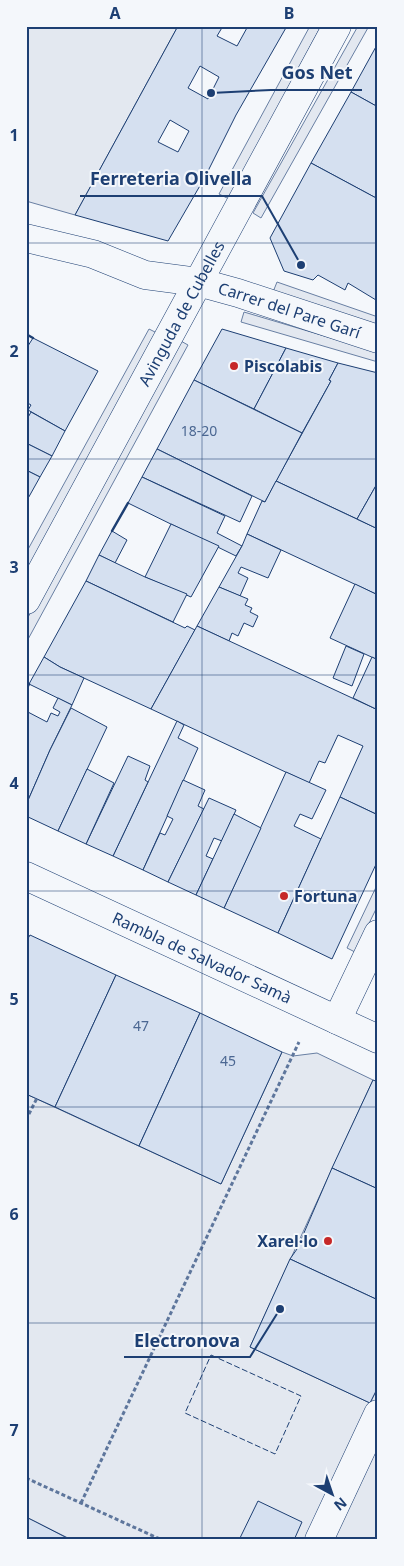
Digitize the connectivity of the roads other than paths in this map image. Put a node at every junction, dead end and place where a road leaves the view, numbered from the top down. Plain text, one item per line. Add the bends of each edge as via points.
1 (337, 26) edge
2 (26, 238) edge
3 (198, 282) junction
4 (378, 339) edge
5 (26, 600) edge
6 (26, 876) edge
7 (378, 934) edge
8 (337, 1020) junction
9 (378, 1038) edge
10 (378, 1414) edge
11 (319, 1540) edge

1 - 3 street, Avinguda de Cubelles
2 - 3 street, Carrer del Pare Garí via 93,254 145,275
3 - 4 street, Carrer del Pare Garí
3 - 5 street, Avinguda de Cubelles
6 - 8 street, Rambla de Salvador Samà
7 - 8 street
8 - 9 street, Rambla de Salvador Samà
10 - 11 street

